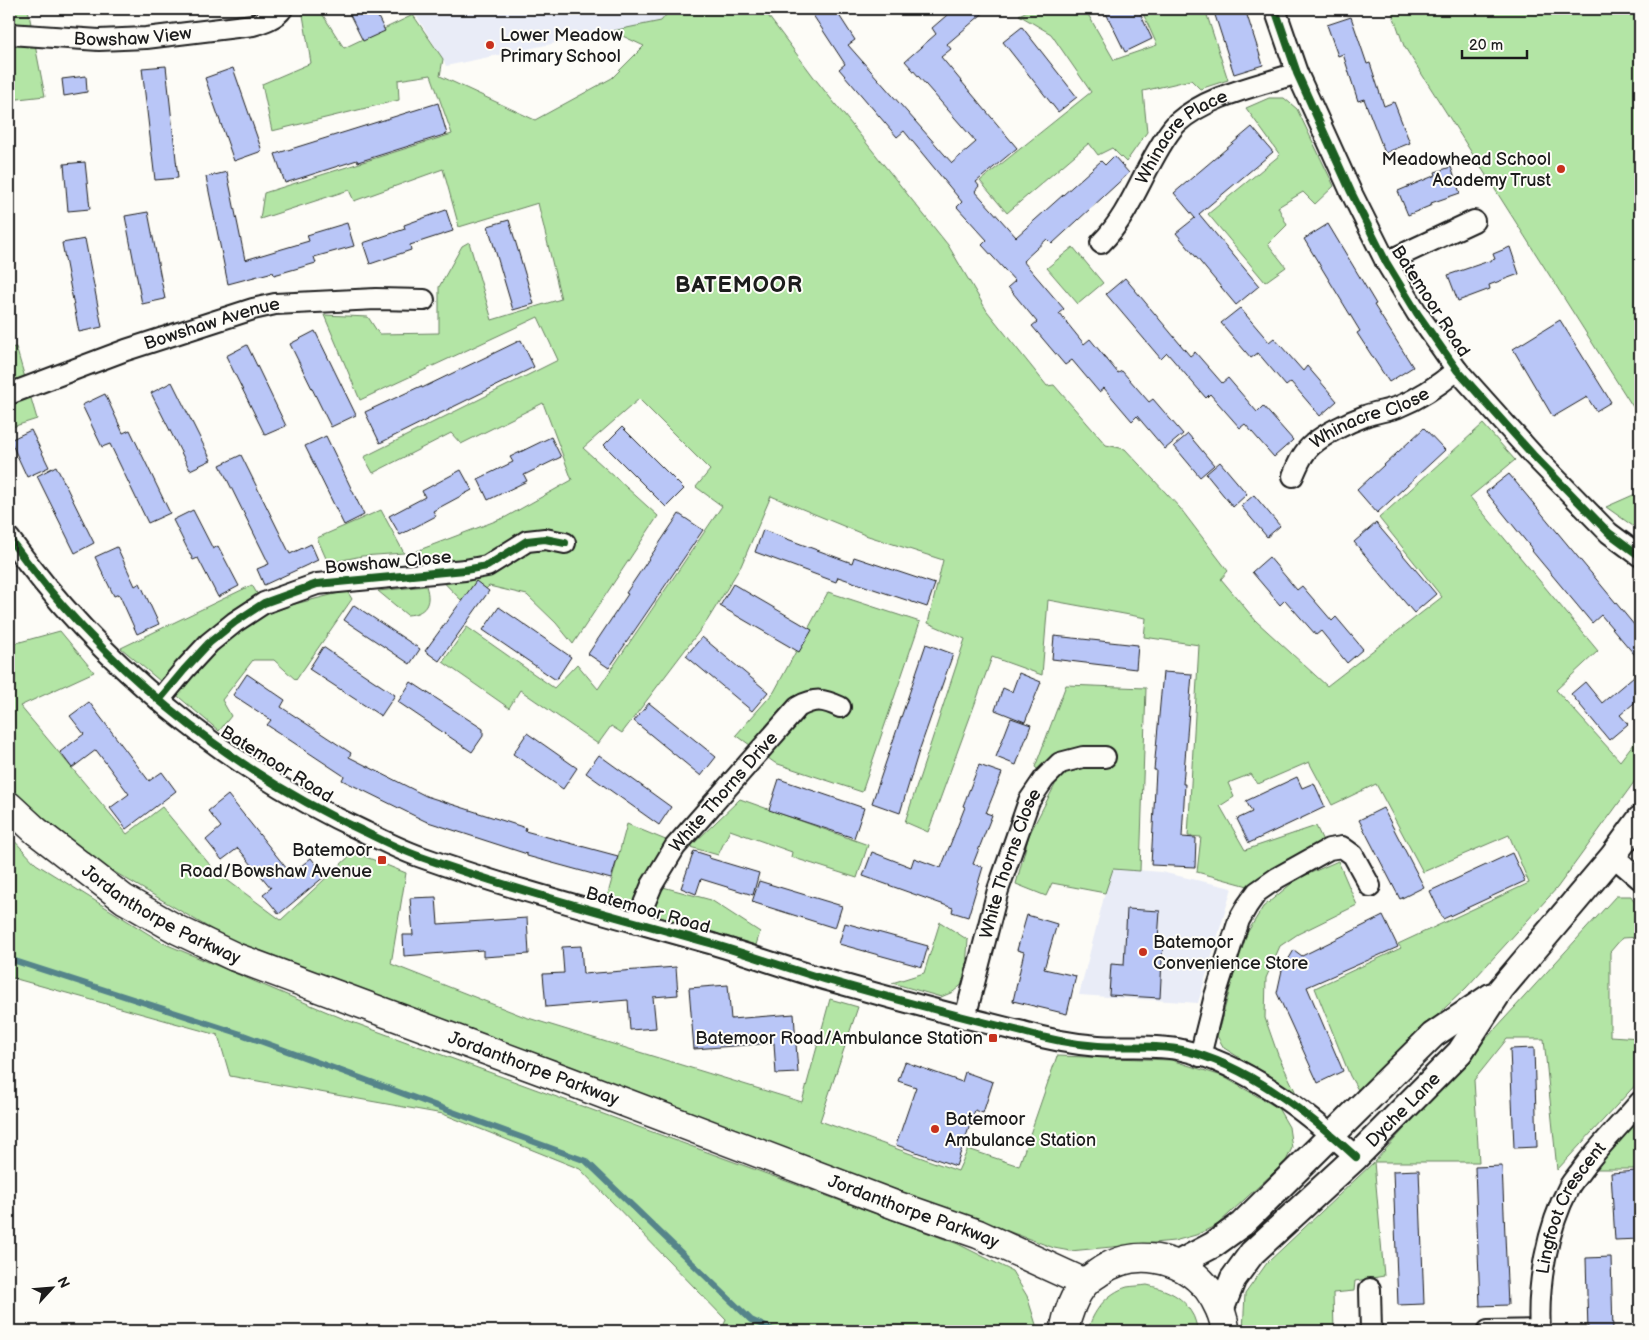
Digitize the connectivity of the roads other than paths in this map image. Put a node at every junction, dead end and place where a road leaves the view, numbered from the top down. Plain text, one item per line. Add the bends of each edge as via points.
1 (282, 9) edge
2 (1275, 9) edge
3 (9, 34) edge
4 (1297, 73) junction
5 (1474, 221) dead end
6 (1101, 243) dead end
7 (1386, 262) junction
8 (424, 300) dead end
9 (1457, 370) junction
10 (9, 394) edge
11 (1293, 476) dead end
12 (9, 538) edge
13 (565, 543) dead end
14 (1640, 556) edge
15 (159, 700) junction
16 (840, 707) dead end
17 (1106, 757) dead end
18 (9, 806) edge
19 (1640, 819) edge
20 (1613, 856) junction
21 (1640, 879) edge
22 (1370, 886) dead end
23 (636, 923) junction
24 (1500, 989) junction
25 (965, 1018) junction
26 (1200, 1056) junction
27 (1640, 1102) edge
28 (1333, 1136) junction
29 (1356, 1157) junction
30 (1177, 1264) junction
31 (1085, 1283) junction
32 (1370, 1289) dead end
33 (1222, 1321) edge
34 (1064, 1331) edge
35 (1371, 1331) edge
36 (1488, 1331) edge
37 (1540, 1331) edge

1 - 3 street, Bowshaw View via 253,25 146,38 99,40
2 - 4 street, Batemoor Road
4 - 6 street, Whinacre Place via 1220,98 1197,108 1176,125 1158,150 1112,232
4 - 7 street, Batemoor Road via 1350,192
5 - 7 street, Batemoor Road
7 - 9 street, Batemoor Road via 1417,314
8 - 10 street, Bowshaw Avenue via 275,304 126,350
9 - 11 street, Whinacre Close via 1435,388 1411,401 1348,423 1313,444 1300,460
9 - 14 street, Batemoor Road via 1533,456 1609,533
12 - 15 street, Batemoor Road via 72,618
13 - 15 street, Bowshaw Close via 545,539 527,541 488,566 317,584 264,603 209,643
15 - 23 street, Batemoor Road via 242,763 337,819 418,856
16 - 23 street, White Thorns Drive via 828,702 810,701 798,707 675,847 652,885
17 - 25 street, White Thorns Close via 1083,757 1060,763 1029,801 998,890
18 - 31 main road, Jordanthorpe Parkway via 124,899 178,930 236,957 978,1234
19 - 20 street, Dyche Lane
20 - 21 street
20 - 24 street, Dyche Lane
22 - 26 street via 1353,855 1342,847 1329,849 1256,892 1239,920
23 - 25 street, Batemoor Road
24 - 28 street, Dyche Lane via 1433,1035
24 - 29 street, Dyche Lane via 1460,1052
25 - 26 street, Batemoor Road via 1056,1041 1154,1047
26 - 28 street, Batemoor Road via 1266,1086
27 - 37 street, Lingfoot Crescent via 1570,1186 1556,1218 1539,1290
28 - 29 street, Batemoor Road
28 - 30 street, Dyche Lane via 1242,1224 1213,1245
29 - 33 street, Dyche Lane via 1252,1253 1233,1279
30 - 31 main road, Dyche Lane via 1135,1258 1108,1266
30 - 33 main road, Dyche Lane via 1198,1278 1215,1298
31 - 34 main road, Dyche Lane via 1067,1313
32 - 35 street
36 - 37 street

